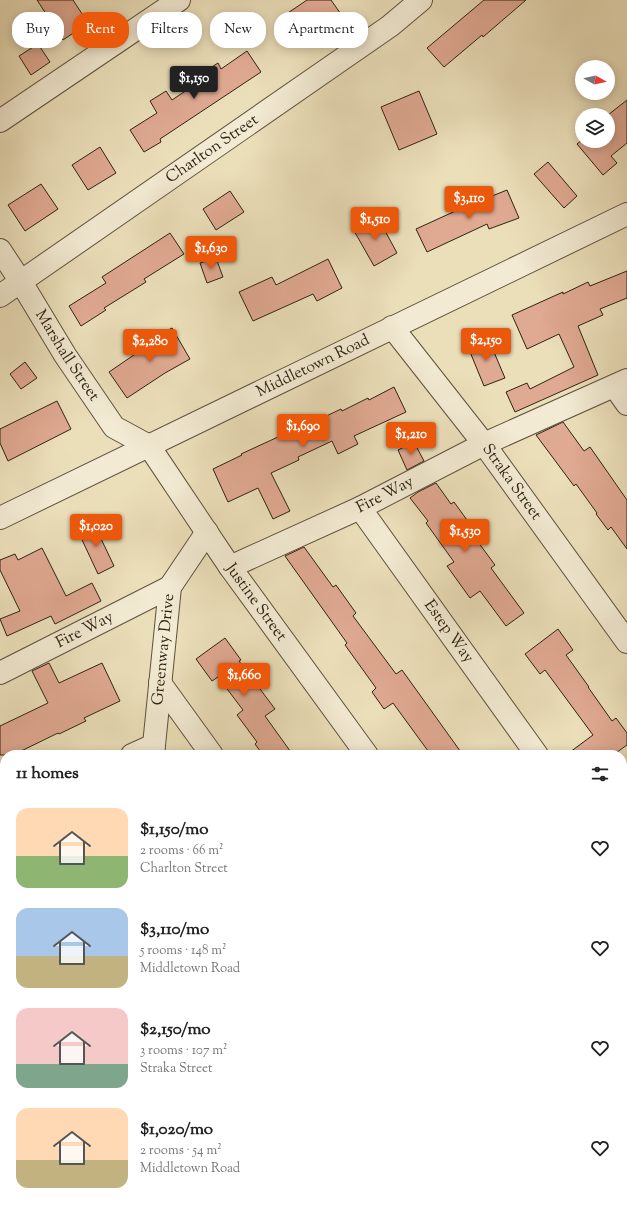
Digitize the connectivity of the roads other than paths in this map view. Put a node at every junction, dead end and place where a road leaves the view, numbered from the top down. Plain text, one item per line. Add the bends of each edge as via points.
1 (179, 0) edge
2 (422, 0) edge
3 (0, 121) edge
4 (627, 214) edge
5 (0, 250) edge
6 (21, 282) junction
7 (0, 296) edge
8 (392, 327) junction
9 (621, 383) edge
10 (627, 404) edge
11 (484, 444) junction
12 (149, 446) junction
13 (360, 508) junction
14 (0, 518) edge
15 (207, 532) junction
16 (230, 567) junction
17 (170, 587) junction
18 (627, 642) edge
19 (0, 673) edge
20 (160, 683) junction
21 (153, 750) edge
22 (208, 750) edge
23 (363, 750) edge
24 (533, 750) edge

1 - 3 street
2 - 6 street, Charlton Street via 390,26
4 - 8 street, Middletown Road
5 - 6 street, Marshall Street
6 - 7 street, Charlton Street
6 - 12 street, Marshall Street via 65,355 114,427
8 - 11 street, Straka Street
8 - 12 street, Middletown Road
9 - 10 street
9 - 11 street, Fire Way
11 - 13 street, Fire Way
11 - 18 street, Straka Street
12 - 14 street, Middletown Road
12 - 15 street, Justine Street
13 - 16 street, Fire Way
13 - 24 street, Estep Way
15 - 16 street, Justine Street
15 - 17 street, Greenway Drive
16 - 23 street, Justine Street
17 - 19 street, Fire Way
17 - 20 street, Greenway Drive
20 - 21 street, Greenway Drive
20 - 22 street

